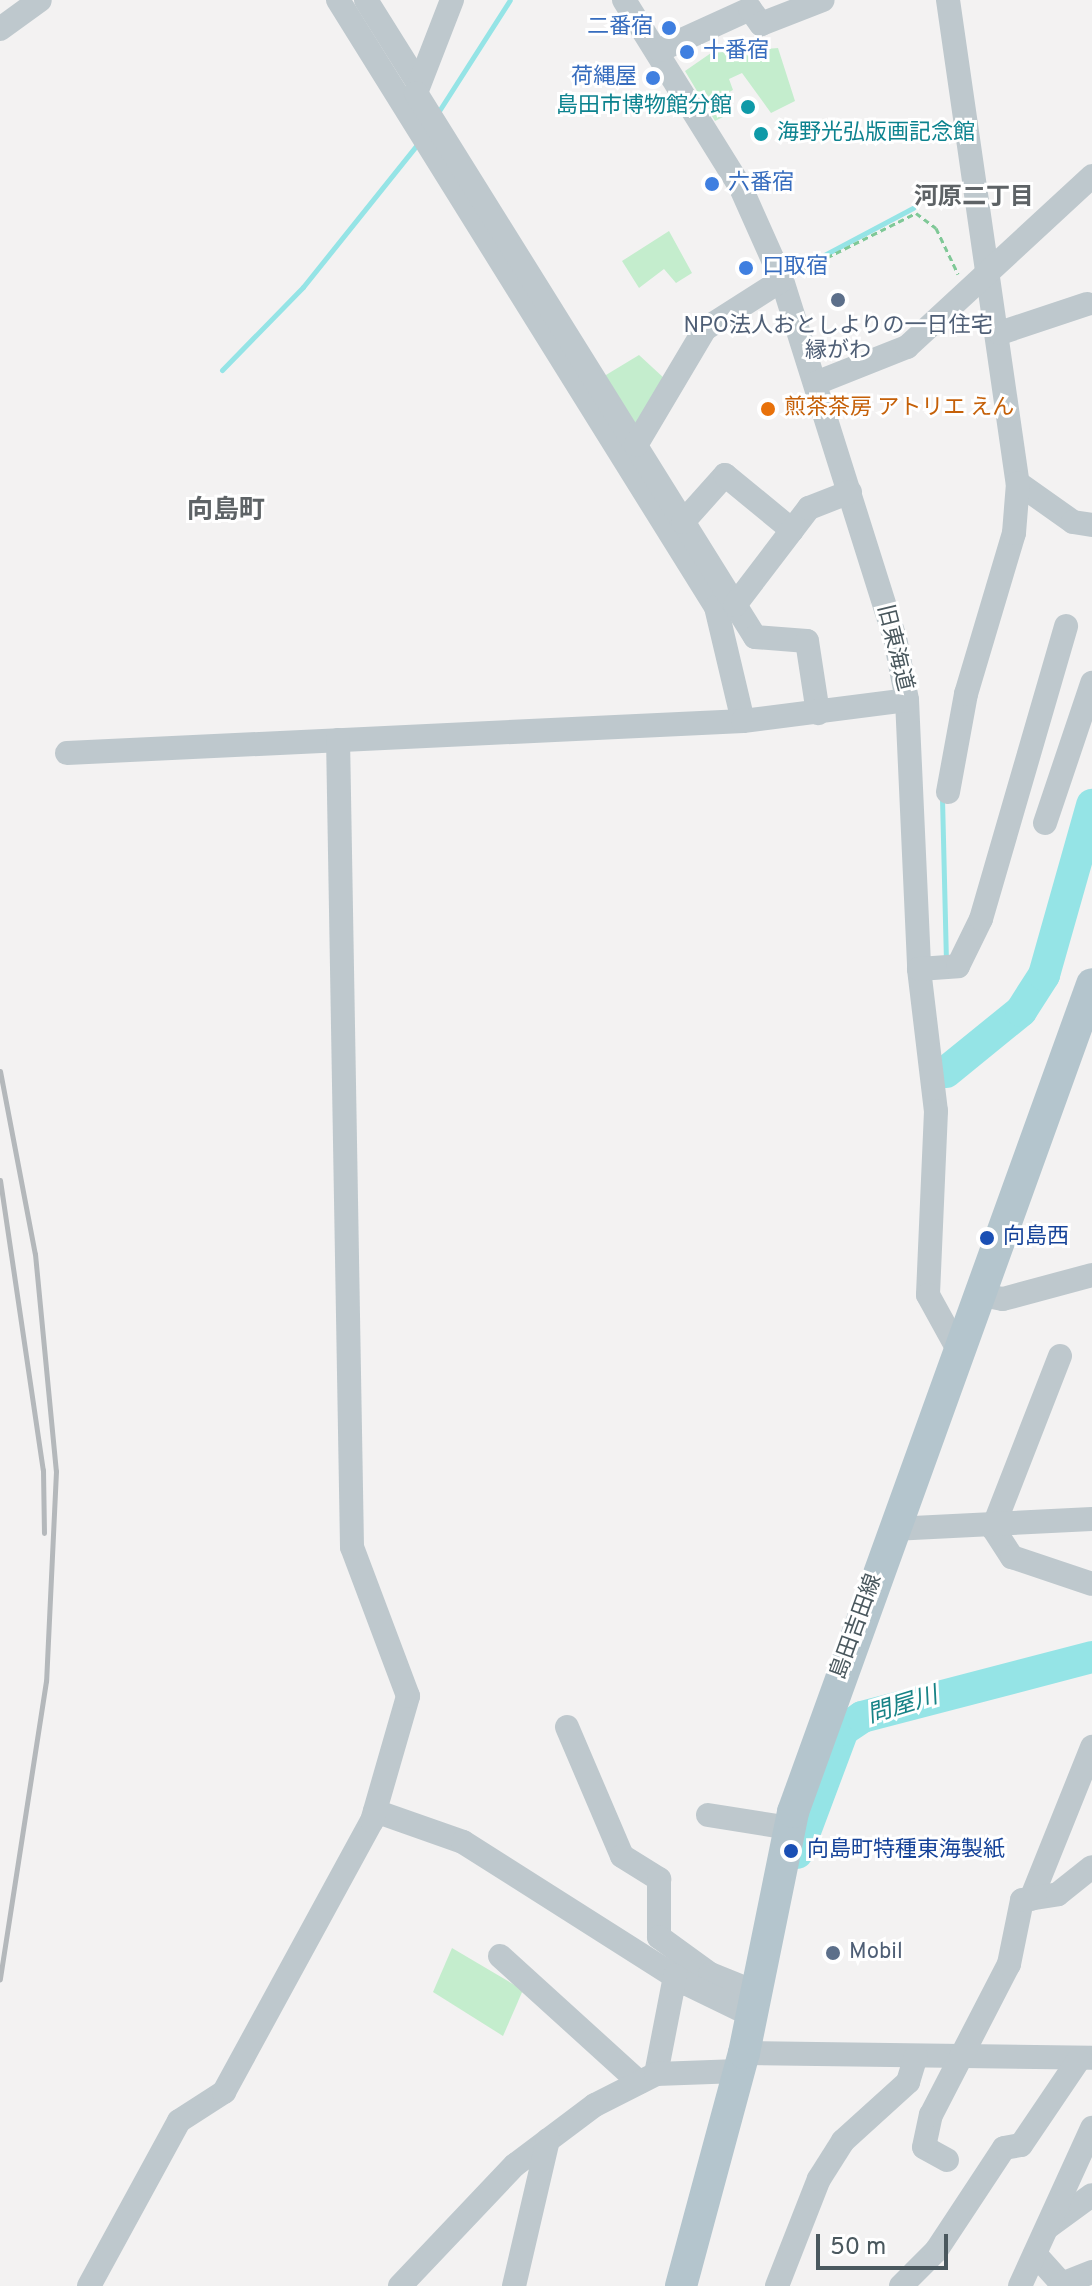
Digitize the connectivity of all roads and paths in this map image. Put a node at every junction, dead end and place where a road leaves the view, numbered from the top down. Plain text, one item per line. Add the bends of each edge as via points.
1 (40, 0) edge
2 (338, 0) edge
3 (366, 0) edge
4 (452, 0) edge
5 (823, 0) edge
6 (948, 0) edge
7 (630, 2) edge
8 (0, 29) edge
9 (660, 50) junction
10 (418, 83) junction
11 (1092, 176) edge
12 (985, 275) junction
13 (782, 280) junction
14 (967, 293) junction
15 (1087, 304) dead end
16 (1000, 333) junction
17 (816, 383) junction
18 (636, 445) junction
19 (1018, 483) junction
20 (850, 492) junction
21 (683, 522) junction
22 (1092, 525) edge
23 (792, 530) junction
24 (735, 605) junction
25 (1066, 626) dead end
26 (1092, 683) edge
27 (907, 700) junction
28 (1045, 700) junction
29 (1083, 711) junction
30 (818, 713) junction
31 (743, 721) junction
32 (338, 740) junction
33 (67, 753) dead end
34 (948, 792) dead end
35 (1045, 823) dead end
36 (919, 969) junction
37 (1092, 984) edge
38 (1083, 1036) edge
39 (1092, 1275) edge
40 (977, 1294) junction
41 (956, 1346) junction
42 (1060, 1356) dead end
43 (1092, 1519) edge
44 (993, 1528) junction
45 (893, 1529) junction
46 (1092, 1584) edge
47 (567, 1727) dead end
48 (1092, 1747) edge
49 (375, 1811) junction
50 (708, 1815) dead end
51 (789, 1828) junction
52 (1092, 1867) edge
53 (1031, 1899) junction
54 (500, 1956) dead end
55 (675, 1976) junction
56 (753, 2004) junction
57 (916, 2056) junction
58 (958, 2056) junction
59 (1086, 2058) edge
60 (742, 2062) junction
61 (648, 2078) junction
62 (1092, 2128) edge
63 (548, 2140) junction
64 (947, 2160) dead end
65 (1092, 2195) edge
66 (1048, 2227) junction
67 (1035, 2254) junction
68 (1092, 2272) edge
69 (89, 2286) edge
70 (400, 2286) edge
71 (514, 2286) edge
72 (681, 2286) edge
73 (777, 2286) edge
74 (901, 2286) edge
75 (1020, 2286) edge

1 - 8 street
2 - 31 street via 716,607
3 - 10 street
4 - 10 street
5 - 9 street via 761,24 750,9
6 - 12 street
7 - 9 street, 旧東海道
9 - 13 street, 旧東海道 via 741,188
10 - 18 street via 416,93
11 - 12 street
12 - 14 street
12 - 16 street via 988,316
13 - 14 path via 916,213 936,228
13 - 17 street, 旧東海道
13 - 18 street via 705,329
14 - 17 street via 907,347
15 - 16 street
16 - 19 street
17 - 20 street, 旧東海道
18 - 21 street
19 - 22 street via 1073,522
19 - 34 street via 1014,533 966,694
20 - 23 street via 809,508
20 - 27 street, 旧東海道
21 - 23 street via 725,475
21 - 24 street
23 - 24 street
24 - 30 street via 755,637 807,641
25 - 28 street
26 - 29 street
27 - 30 street
27 - 36 street, 旧東海道
28 - 29 street
28 - 36 street via 981,919 958,966
29 - 35 street
30 - 31 street
31 - 32 street
32 - 33 street
32 - 49 street via 352,1547 408,1696
36 - 41 street, 旧東海道 via 938,1148 928,1295
37 - 38 main road, 島田吉田線
38 - 40 main road, 島田吉田線
39 - 40 street via 1003,1299
40 - 41 main road, 島田吉田線
41 - 45 main road, 島田吉田線
42 - 44 street
43 - 44 street
44 - 45 street
44 - 46 street via 1012,1557
45 - 51 main road, 島田吉田線
47 - 56 street via 622,1856 659,1879 659,1937
48 - 53 street
49 - 55 street via 463,1842
49 - 69 street via 224,2092 179,2121
50 - 51 street
51 - 56 main road, 島田吉田線
52 - 53 street via 1058,1894
53 - 58 street via 1022,1900 1009,1964
54 - 61 street
55 - 56 street
55 - 61 street
56 - 60 main road, 島田吉田線
57 - 58 street
57 - 60 street
57 - 73 street via 908,2082 843,2141 819,2179
58 - 59 street
58 - 64 street via 924,2147
59 - 74 street via 1021,2145 1004,2148 936,2251
60 - 61 street
60 - 72 main road, 島田吉田線
61 - 63 street
62 - 66 street
63 - 70 street via 451,2228
63 - 71 street
65 - 66 street
66 - 67 street
67 - 68 street via 1062,2284
67 - 75 street

